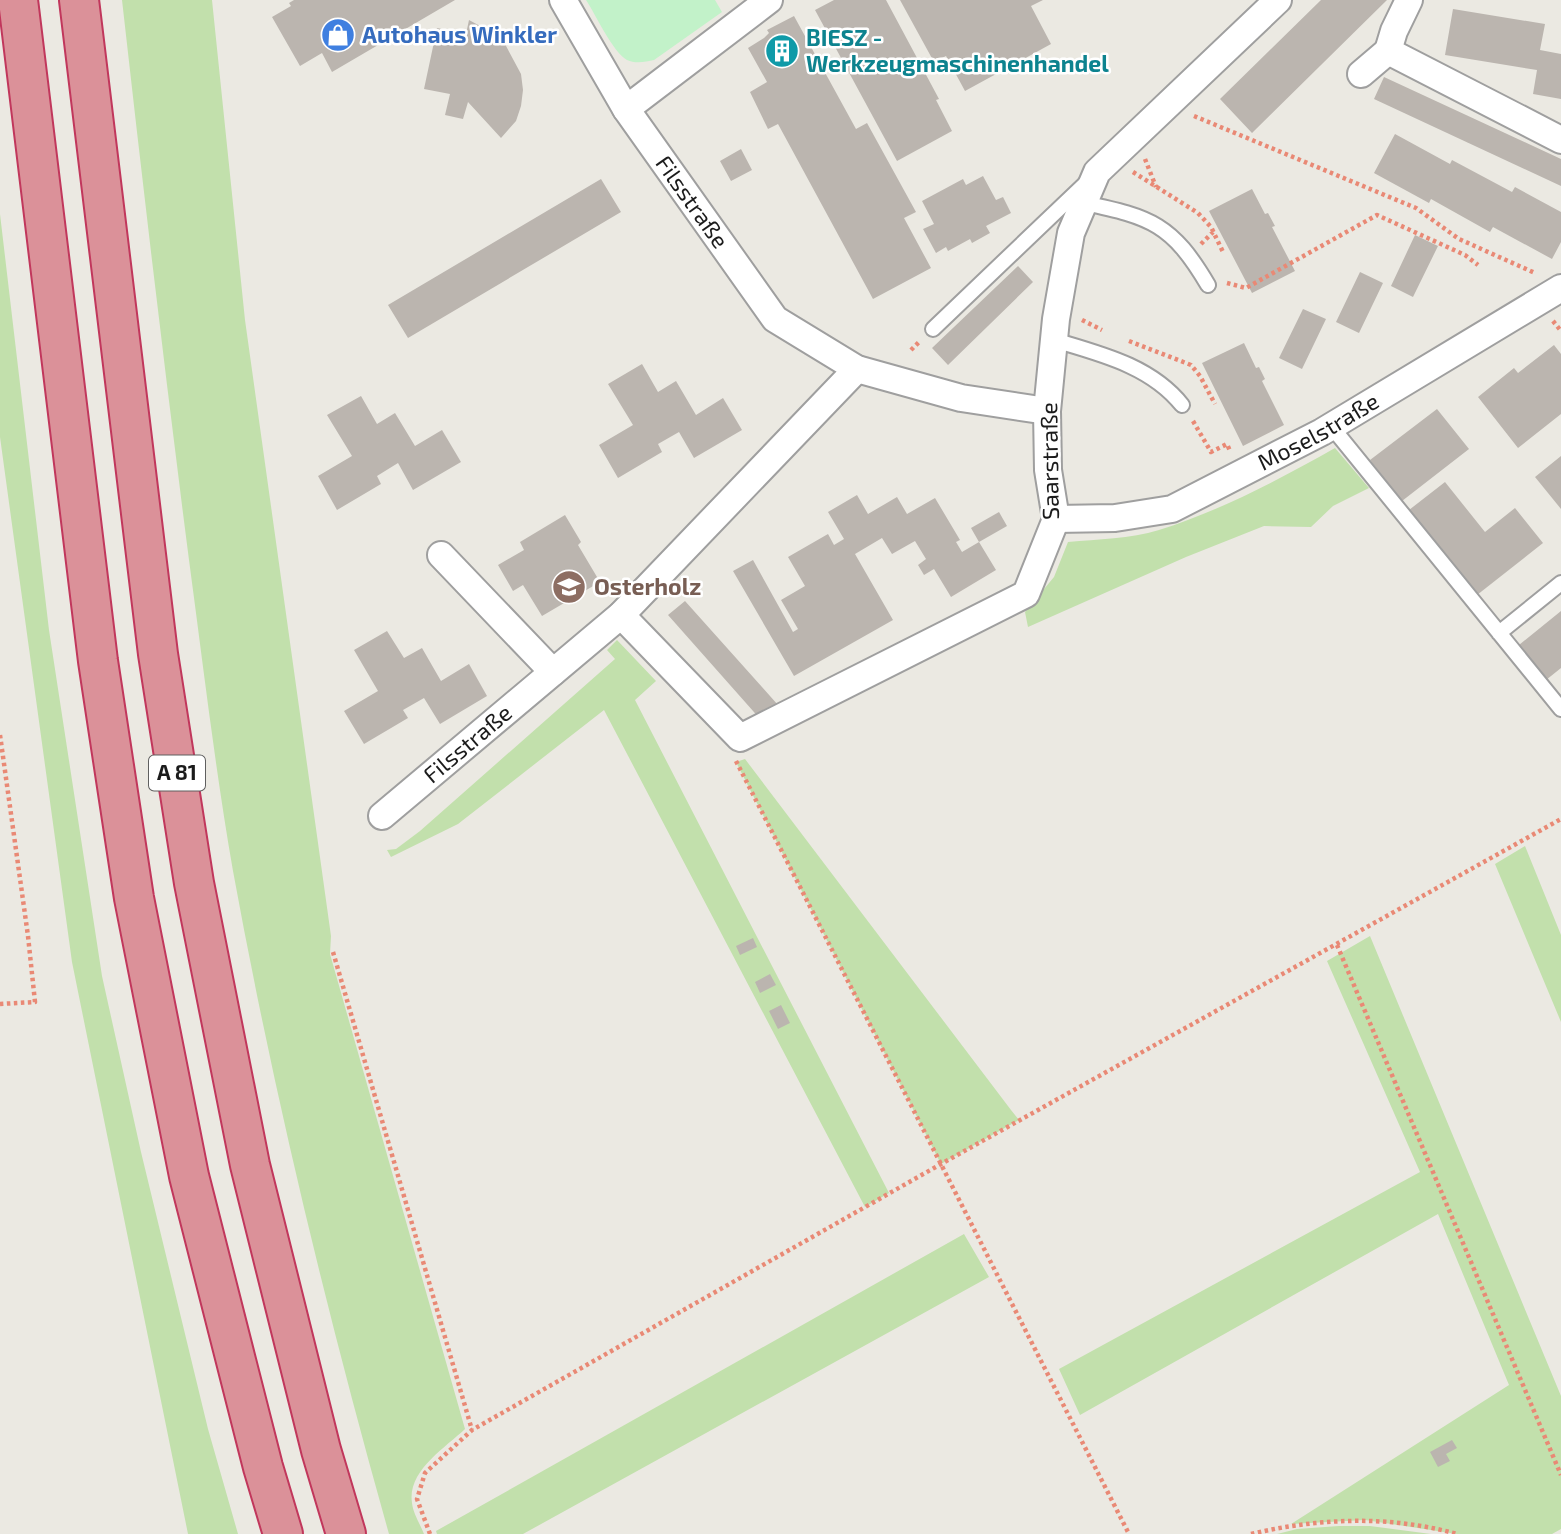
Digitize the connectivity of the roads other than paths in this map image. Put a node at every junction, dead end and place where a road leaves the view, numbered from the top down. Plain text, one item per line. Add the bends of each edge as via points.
1 (18, 0) edge
2 (79, 0) edge
3 (563, 0) edge
4 (769, 0) edge
5 (1278, 0) edge
6 (1409, 0) edge
7 (1388, 51) junction
8 (1361, 74) dead end
9 (626, 109) junction
10 (1561, 140) edge
11 (1104, 165) junction
12 (1084, 203) junction
13 (1552, 282) edge
14 (1212, 283) road end
15 (933, 329) dead end
16 (1054, 340) junction
17 (857, 369) junction
18 (1182, 405) dead end
19 (1047, 411) junction
20 (1331, 426) junction
21 (1056, 519) junction
22 (441, 555) dead end
23 (1561, 583) edge
24 (621, 614) junction
25 (1499, 633) junction
26 (553, 673) junction
27 (1561, 709) edge
28 (382, 816) dead end
29 (283, 1534) edge
30 (346, 1534) edge

1 - 29 highway, A 81 via 98,661 134,898 189,1176
2 - 30 highway, A 81 via 159,654 194,883 250,1165
3 - 9 street, Filsstraße
4 - 9 street
5 - 11 street, Saarstraße
6 - 7 street
7 - 8 street
7 - 10 street
9 - 17 street, Filsstraße via 775,319
11 - 12 street, Saarstraße
11 - 15 lane
12 - 14 lane via 1128,212 1154,224 1177,240
12 - 16 street, Saarstraße via 1071,233
13 - 20 street, Moselstraße
16 - 18 lane via 1144,371 1170,389
16 - 19 street, Saarstraße
17 - 19 street, Filsstraße via 961,398
17 - 24 street, Filsstraße
19 - 21 street, Saarstraße via 1048,470
20 - 21 street, Moselstraße via 1172,509 1115,518
20 - 25 lane
21 - 24 street, Saarstraße via 1026,594 740,738
22 - 26 street
23 - 25 lane
24 - 26 street, Filsstraße
25 - 27 lane
26 - 28 street, Filsstraße

